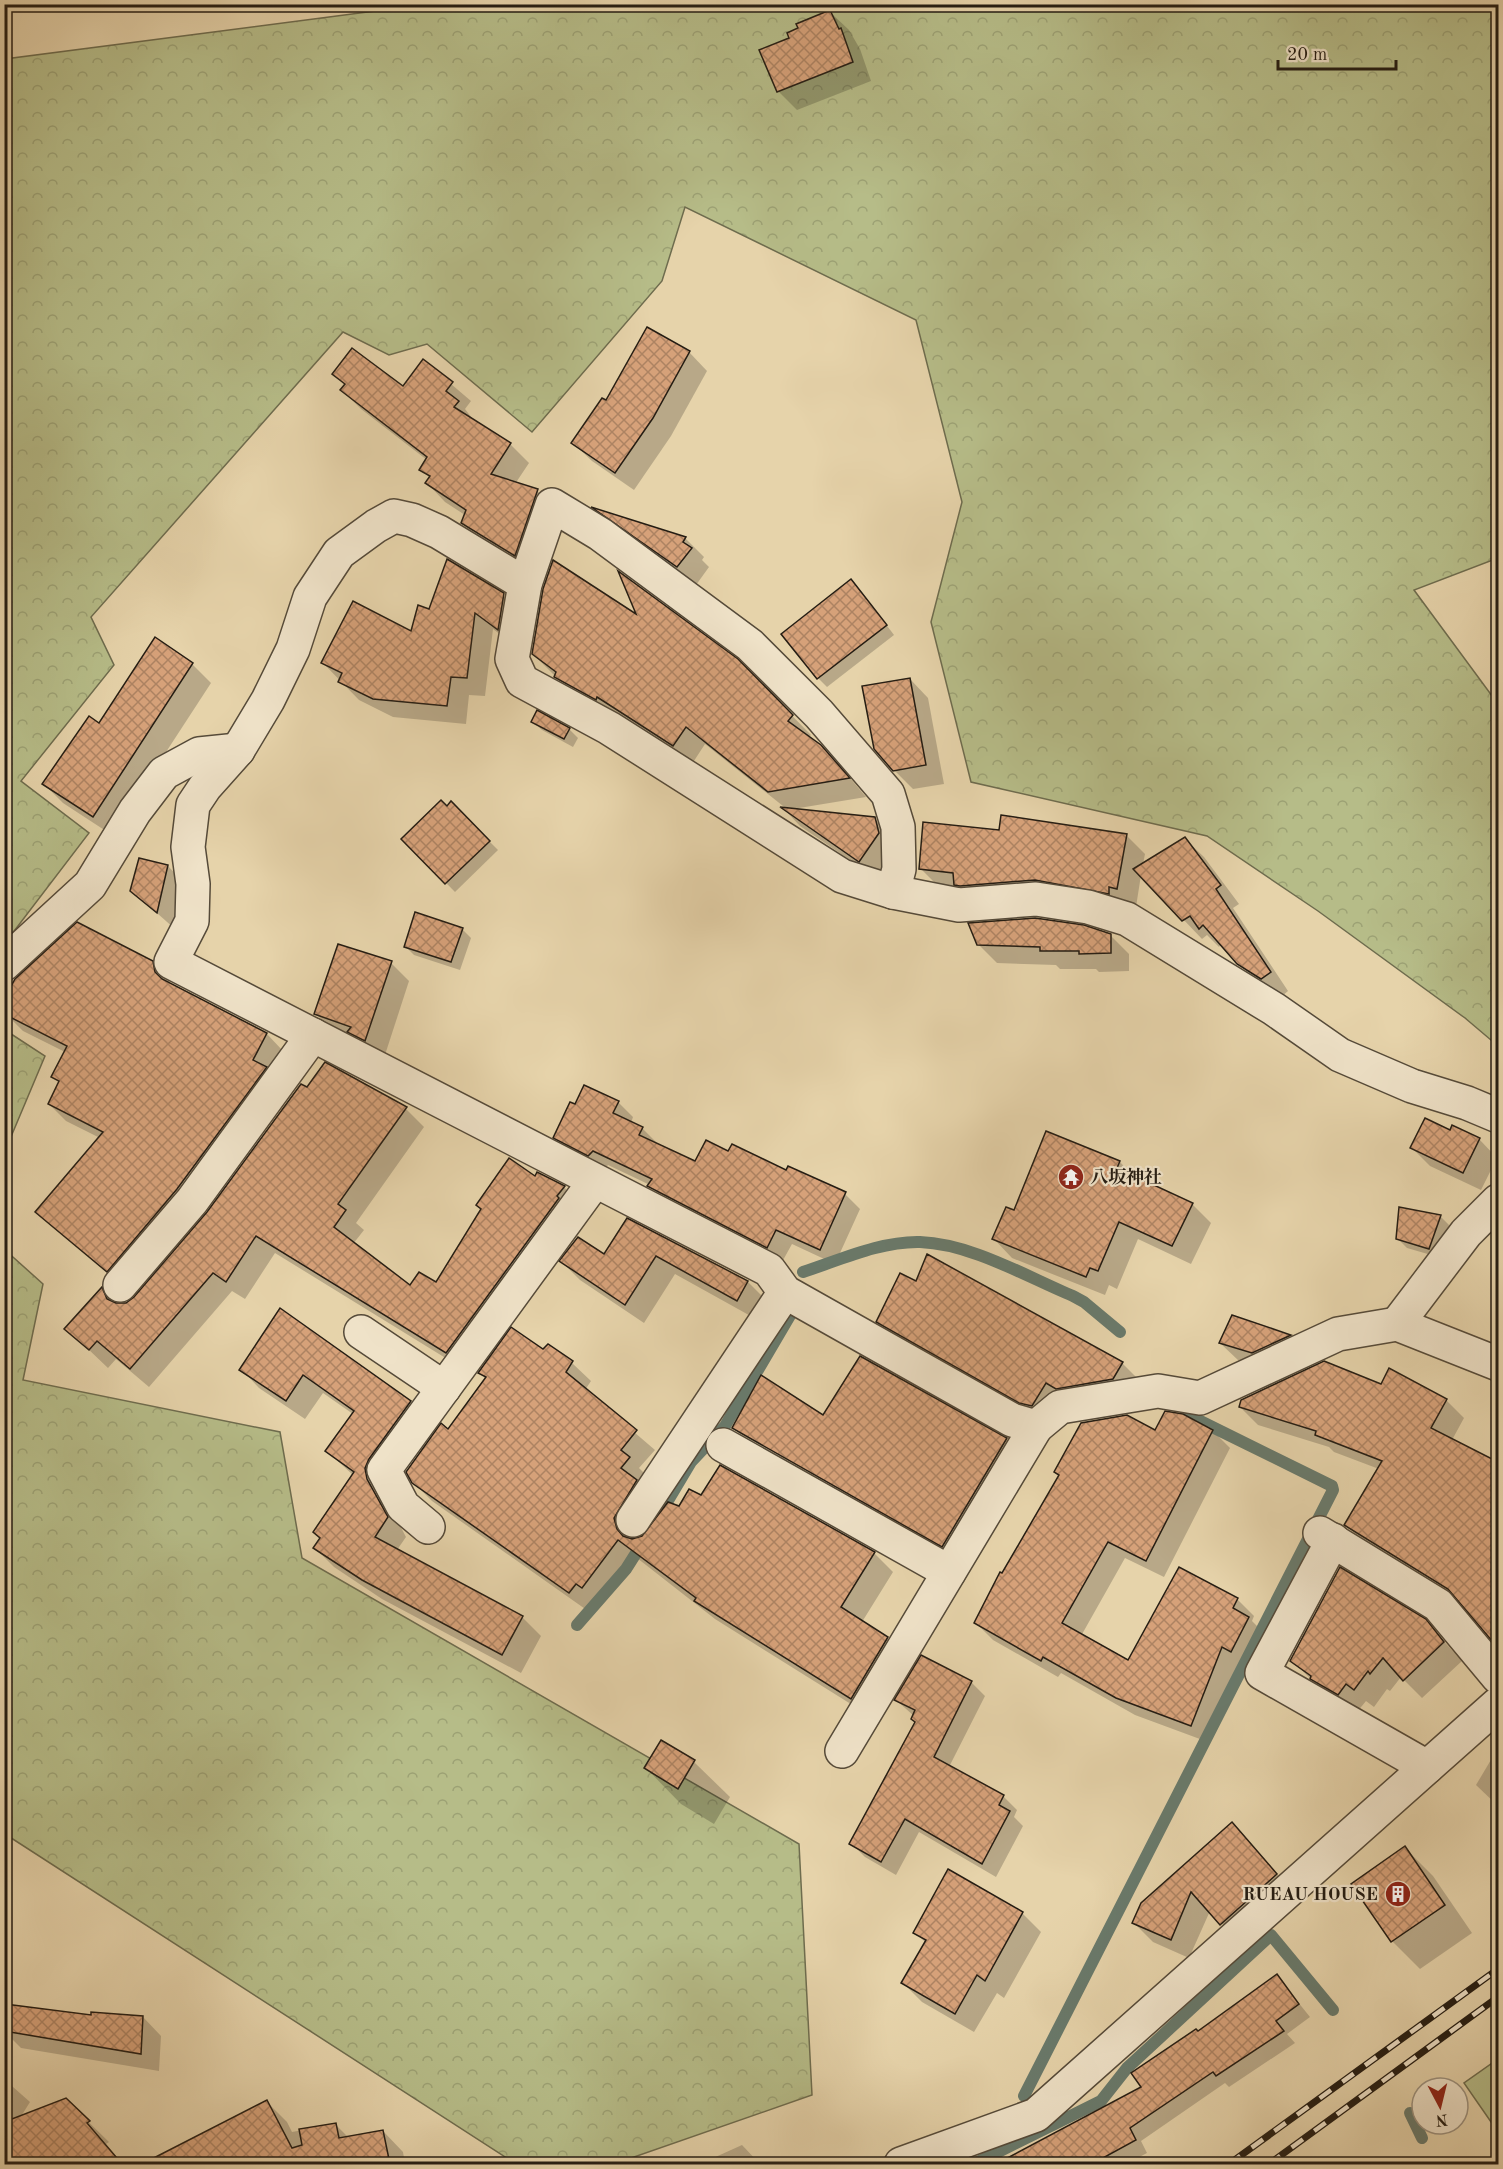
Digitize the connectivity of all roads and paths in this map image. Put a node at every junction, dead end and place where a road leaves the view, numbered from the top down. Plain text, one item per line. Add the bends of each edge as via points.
1 (525, 584) junction
2 (238, 750) junction
3 (893, 892) junction
4 (4, 964) edge
5 (314, 1035) junction
6 (1498, 1116) edge
7 (595, 1181) junction
8 (1498, 1201) edge
9 (120, 1285) dead end
10 (785, 1292) junction
11 (1397, 1324) junction
12 (361, 1332) dead end
13 (1498, 1364) edge
14 (444, 1388) junction
15 (1036, 1427) junction
16 (723, 1445) dead end
17 (633, 1520) dead end
18 (428, 1527) dead end
19 (949, 1572) junction
20 (1498, 1677) edge
21 (1498, 1704) edge
22 (842, 1751) dead end
23 (1427, 1767) junction
24 (901, 2164) edge

1 - 2 street via 412,520 394,516 376,526 339,553 324,572 310,597 293,649
1 - 3 street via 513,659 522,681 609,728 842,876
1 - 3 street via 552,505 600,534 750,645 819,714 888,794 898,827 899,869
2 - 4 street via 199,754 164,773 135,811 90,885
2 - 5 street via 193,805 188,847 192,921 171,962
3 - 6 street via 959,905 1036,899 1088,907 1127,919 1274,1009 1340,1055
5 - 7 street
5 - 9 street via 192,1201
7 - 10 street via 769,1270
7 - 14 street
8 - 11 street via 1466,1233
10 - 15 street via 1012,1420
10 - 17 street
11 - 13 street
11 - 15 street via 1338,1334 1200,1398 1158,1390 1060,1407
12 - 14 street
14 - 18 street via 384,1470 403,1506
15 - 19 street
16 - 19 street
19 - 22 street
20 - 23 street via 1438,1605 1327,1537 1263,1673
21 - 23 street
23 - 24 street via 1036,2115

